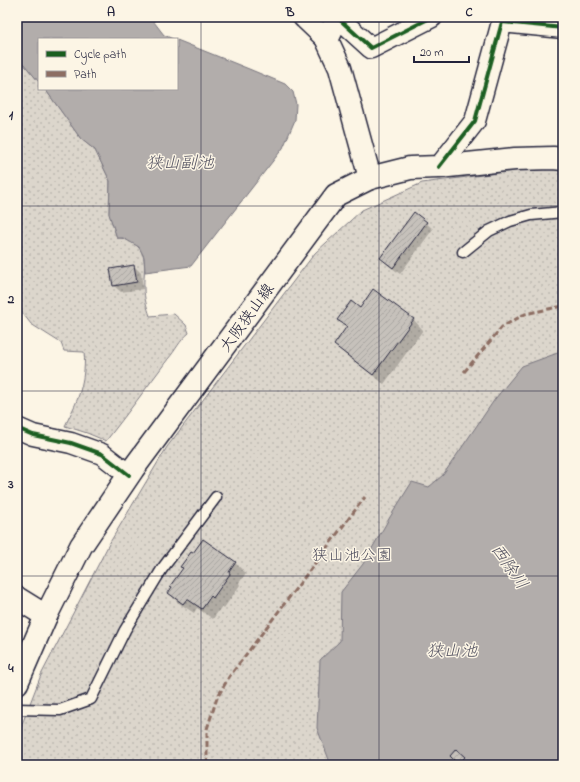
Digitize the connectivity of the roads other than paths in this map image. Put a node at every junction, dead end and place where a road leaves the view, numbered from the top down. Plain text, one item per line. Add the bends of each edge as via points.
1 (304, 17) edge
2 (339, 17) edge
3 (432, 17) edge
4 (563, 28) edge
5 (327, 40) junction
6 (563, 159) edge
7 (439, 167) junction
8 (370, 178) junction
9 (563, 212) edge
10 (464, 252) dead end
11 (17, 428) edge
12 (129, 475) junction
13 (216, 497) dead end
14 (17, 598) edge
15 (46, 616) junction
16 (17, 683) edge
17 (17, 709) edge

1 - 5 street
2 - 3 street via 371,48
2 - 5 main road
4 - 7 street via 502,22 475,121
5 - 8 main road via 340,68
6 - 7 main road, 大阪狭山線 via 515,159
7 - 8 main road, 大阪狭山線 via 410,168
8 - 12 main road, 大阪狭山線 via 336,195
9 - 10 lane via 531,215 510,221 489,231
11 - 12 street via 33,435 71,443 102,454
12 - 15 main road, 大阪狭山線 via 81,546
13 - 17 lane via 162,569 125,630 91,699 60,710
14 - 15 main road
15 - 16 main road, 大阪狭山線

